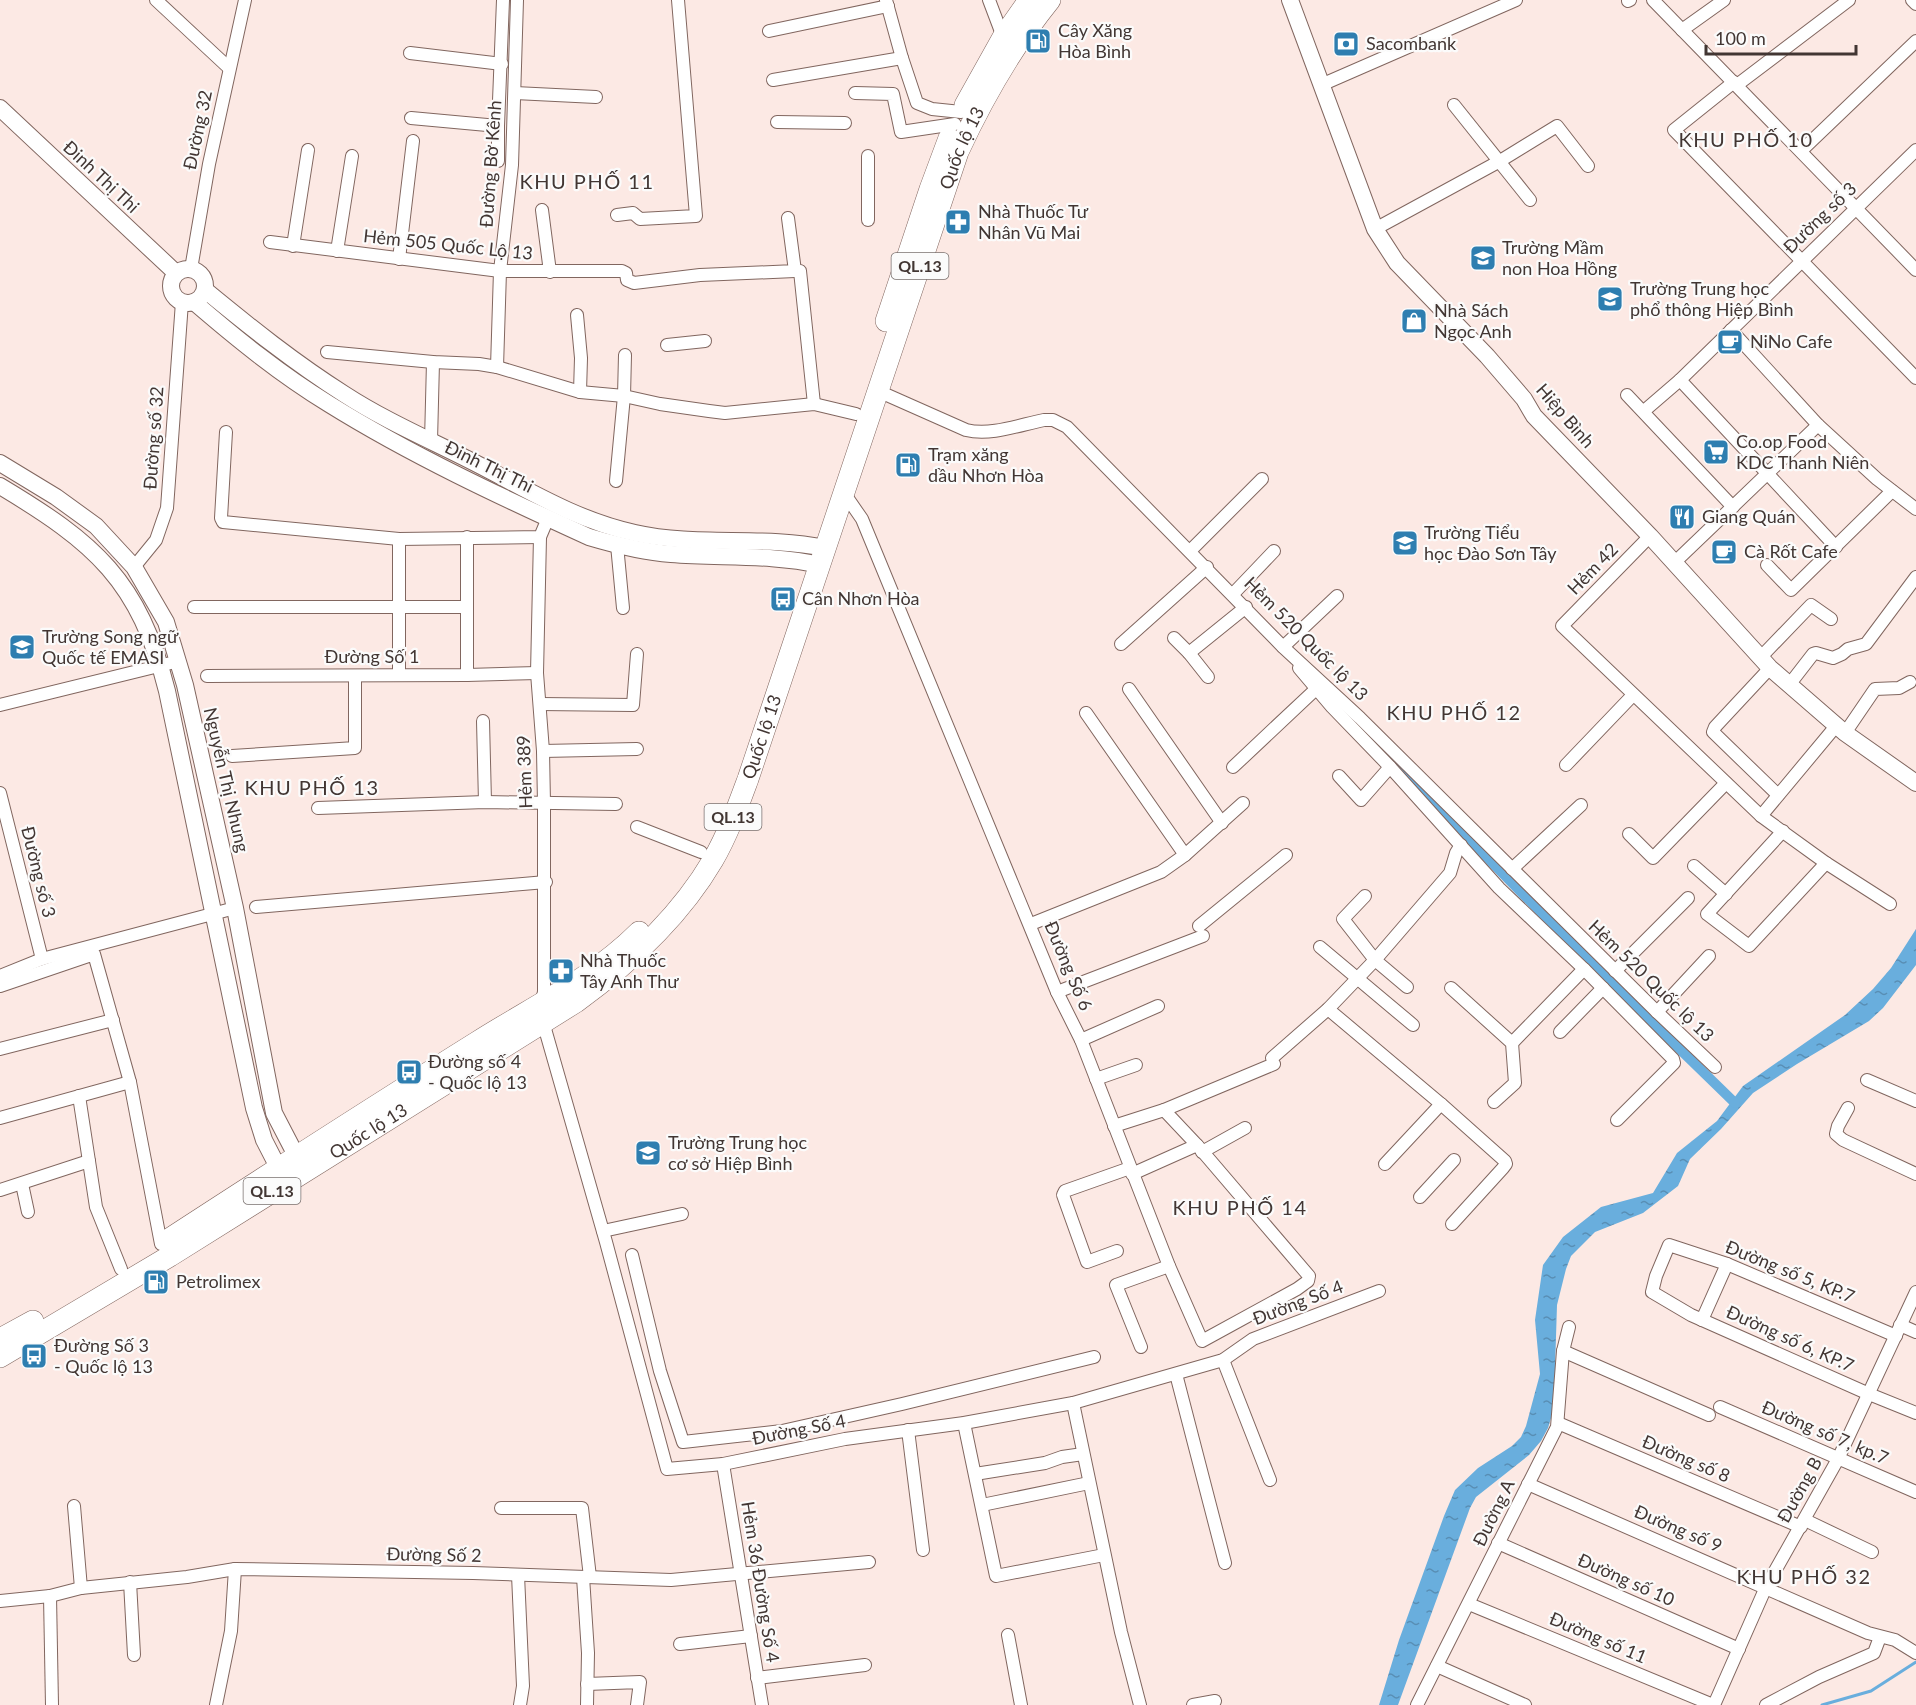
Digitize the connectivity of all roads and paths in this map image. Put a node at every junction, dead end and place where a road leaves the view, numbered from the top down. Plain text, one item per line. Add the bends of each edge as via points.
1 (156, 0) edge
2 (245, 0) edge
3 (503, 0) edge
4 (517, 0) edge
5 (678, 0) edge
6 (989, 0) edge
7 (1029, 0) edge
8 (1050, 0) edge
9 (1290, 0) edge
10 (1516, 0) edge
11 (1653, 0) edge
12 (1724, 0) edge
13 (1849, 0) edge
14 (1912, 0) edge
15 (887, 3) edge
16 (1916, 4) edge
17 (1682, 30) junction
18 (769, 31) dead end
19 (1003, 37) junction
20 (1916, 41) edge
21 (410, 53) dead end
22 (902, 58) junction
23 (502, 64) junction
24 (229, 68) junction
25 (773, 80) dead end
26 (1735, 84) junction
27 (1321, 85) junction
28 (515, 93) junction
29 (855, 93) dead end
30 (596, 97) dead end
31 (1454, 105) dead end
32 (0, 108) edge
33 (411, 118) dead end
34 (958, 118) junction
35 (777, 122) dead end
36 (845, 123) dead end
37 (498, 126) junction
38 (413, 141) dead end
39 (308, 150) dead end
40 (1916, 150) edge
41 (1800, 151) junction
42 (352, 156) dead end
43 (868, 156) dead end
44 (498, 161) dead end
45 (1500, 161) junction
46 (1588, 166) dead end
47 (1530, 200) dead end
48 (1856, 208) junction
49 (542, 210) dead end
50 (617, 215) dead end
51 (788, 218) dead end
52 (868, 220) dead end
53 (1375, 229) junction
54 (270, 242) dead end
55 (293, 246) junction
56 (337, 251) junction
57 (399, 259) junction
58 (1802, 260) junction
59 (1914, 263) edge
60 (184, 271) junction
61 (500, 271) junction
62 (798, 271) junction
63 (550, 272) junction
64 (194, 298) junction
65 (577, 315) dead end
66 (1731, 330) junction
67 (705, 341) dead end
68 (667, 345) dead end
69 (327, 352) dead end
70 (625, 355) dead end
71 (433, 362) junction
72 (497, 367) junction
73 (1916, 378) edge
74 (1680, 380) junction
75 (878, 391) junction
76 (580, 392) junction
77 (1627, 395) dead end
78 (624, 396) junction
79 (814, 404) junction
80 (1644, 411) junction
81 (856, 414) junction
82 (1818, 425) junction
83 (226, 432) dead end
84 (431, 441) junction
85 (0, 463) edge
86 (1767, 474) junction
87 (1262, 479) dead end
88 (616, 481) dead end
89 (0, 486) edge
90 (1892, 491) junction
91 (844, 493) junction
92 (1733, 507) junction
93 (1916, 509) edge
94 (548, 518) junction
95 (1650, 536) junction
96 (467, 537) junction
97 (540, 537) junction
98 (399, 539) junction
99 (617, 545) junction
100 (1836, 547) junction
101 (1191, 550) junction
102 (1274, 551) dead end
103 (816, 555) junction
104 (1674, 562) junction
105 (1767, 565) dead end
106 (134, 567) junction
107 (1207, 567) junction
108 (1916, 577) edge
109 (1233, 594) junction
110 (1337, 596) dead end
111 (194, 607) dead end
112 (399, 607) junction
113 (467, 607) junction
114 (1246, 607) junction
115 (623, 608) dead end
116 (1831, 619) dead end
117 (1173, 638) dead end
118 (1121, 644) dead end
119 (1283, 647) junction
120 (1190, 653) junction
121 (637, 654) dead end
122 (1294, 656) junction
123 (179, 661) junction
124 (1765, 663) junction
125 (160, 665) junction
126 (537, 673) junction
127 (399, 675) junction
128 (467, 675) junction
129 (207, 676) dead end
130 (355, 676) junction
131 (1209, 676) dead end
132 (1910, 682) dead end
133 (1789, 685) junction
134 (1129, 689) dead end
135 (1316, 689) junction
136 (1633, 695) junction
137 (540, 704) junction
138 (0, 705) edge
139 (1086, 713) dead end
140 (483, 721) dead end
141 (1840, 729) junction
142 (637, 749) dead end
143 (543, 751) junction
144 (232, 756) dead end
145 (1566, 765) dead end
146 (1233, 767) dead end
147 (1390, 767) junction
148 (1339, 776) dead end
149 (1726, 783) junction
150 (1916, 783) edge
151 (0, 793) edge
152 (1778, 795) junction
153 (485, 802) junction
154 (544, 803) junction
155 (1243, 803) dead end
156 (616, 804) dead end
157 (1581, 805) dead end
158 (318, 808) dead end
159 (1761, 816) junction
160 (1222, 823) junction
161 (637, 826) dead end
162 (1783, 831) junction
163 (1629, 834) dead end
164 (1461, 845) junction
165 (701, 852) junction
166 (1185, 855) junction
167 (1286, 855) dead end
168 (1826, 863) junction
169 (1694, 866) dead end
170 (1512, 869) junction
171 (546, 882) junction
172 (1726, 894) junction
173 (1365, 896) dead end
174 (1688, 898) dead end
175 (1890, 904) dead end
176 (256, 907) dead end
177 (235, 908) junction
178 (215, 914) junction
179 (1031, 924) junction
180 (1320, 947) dead end
181 (1709, 956) dead end
182 (42, 959) junction
183 (1375, 960) junction
184 (1584, 969) junction
185 (1615, 971) junction
186 (0, 976) edge
187 (1356, 979) junction
188 (0, 986) edge
189 (1407, 987) dead end
190 (1451, 988) dead end
191 (1603, 988) junction
192 (1057, 992) junction
193 (1158, 1006) dead end
194 (1328, 1009) junction
195 (1657, 1012) junction
196 (542, 1014) junction
197 (113, 1020) junction
198 (1413, 1024) dead end
199 (1560, 1032) dead end
200 (1081, 1040) junction
201 (1512, 1043) junction
202 (0, 1049) edge
203 (1136, 1065) dead end
204 (1715, 1067) dead end
205 (1096, 1079) junction
206 (1866, 1080) dead end
207 (130, 1082) junction
208 (79, 1096) junction
209 (1916, 1101) edge
210 (1494, 1102) dead end
211 (1441, 1104) junction
212 (1848, 1108) dead end
213 (1164, 1110) junction
214 (0, 1116) edge
215 (1617, 1120) dead end
216 (1114, 1126) junction
217 (1245, 1128) dead end
218 (1199, 1149) junction
219 (1454, 1160) dead end
220 (89, 1161) junction
221 (1385, 1164) dead end
222 (292, 1170) junction
223 (1131, 1171) junction
224 (1916, 1174) edge
225 (22, 1184) junction
226 (0, 1190) edge
227 (1420, 1197) dead end
228 (28, 1212) dead end
229 (681, 1214) dead end
230 (1452, 1224) dead end
231 (603, 1231) junction
232 (161, 1244) junction
233 (1117, 1251) dead end
234 (632, 1255) dead end
235 (1727, 1264) junction
236 (1169, 1266) junction
237 (121, 1269) junction
238 (1379, 1291) dead end
239 (1652, 1292) joint
240 (1916, 1292) edge
241 (1702, 1320) junction
242 (1569, 1327) dead end
243 (1898, 1330) junction
244 (1916, 1332) edge
245 (0, 1339) edge
246 (1142, 1347) dead end
247 (1563, 1352) junction
248 (0, 1357) edge
249 (1094, 1357) dead end
250 (1223, 1360) junction
251 (660, 1371) junction
252 (641, 1373) junction
253 (1176, 1374) junction
254 (1869, 1394) junction
255 (1073, 1404) junction
256 (1720, 1407) dead end
257 (1916, 1413) edge
258 (1709, 1415) dead end
259 (964, 1423) junction
260 (1558, 1423) junction
261 (908, 1430) junction
262 (1083, 1454) junction
263 (1838, 1459) junction
264 (723, 1464) junction
265 (975, 1474) junction
266 (1270, 1480) dead end
267 (1089, 1483) junction
268 (1528, 1484) junction
269 (1916, 1492) edge
270 (982, 1505) junction
271 (74, 1506) dead end
272 (501, 1508) dead end
273 (1803, 1524) junction
274 (1498, 1544) junction
275 (923, 1550) dead end
276 (1872, 1552) dead end
277 (1104, 1555) junction
278 (869, 1562) dead end
279 (1225, 1563) dead end
280 (235, 1569) junction
281 (741, 1572) junction
282 (518, 1575) junction
283 (586, 1577) junction
284 (130, 1582) junction
285 (1766, 1587) junction
286 (81, 1588) junction
287 (50, 1596) junction
288 (0, 1601) edge
289 (1469, 1604) junction
290 (1008, 1635) dead end
291 (751, 1636) junction
292 (1880, 1637) junction
293 (680, 1644) dead end
294 (1739, 1649) junction
295 (1916, 1653) edge
296 (134, 1655) dead end
297 (865, 1665) dead end
298 (1437, 1666) junction
299 (757, 1678) junction
300 (587, 1684) junction
301 (1215, 1701) dead end
302 (51, 1705) edge
303 (216, 1705) edge
304 (520, 1705) edge
305 (587, 1705) edge
306 (637, 1705) edge
307 (762, 1705) edge
308 (1022, 1705) edge
309 (1140, 1705) edge
310 (1193, 1705) edge
311 (1417, 1705) edge
312 (1525, 1705) edge
313 (1713, 1705) edge
314 (1766, 1705) edge

1 - 24 street
2 - 24 street, Đường 32
3 - 23 street
4 - 28 street, Đường Bờ Kênh
5 - 50 street via 696,216 640,219 633,213
6 - 19 street
7 - 19 highway, Quốc lộ 13 / QL.13
8 - 75 highway, Quốc lộ 13 / QL.13 via 1005,62 978,107 958,152
9 - 27 street, Hiệp Bình
10 - 27 street
11 - 17 street
12 - 17 street
13 - 26 street
14 - 16 street
15 - 18 street
15 - 22 street
17 - 26 street
19 - 34 highway, Quốc lộ 13 / QL.13
20 - 41 street
21 - 23 street
22 - 25 street
22 - 34 street via 917,103
23 - 37 street
24 - 60 street, Đường 32
26 - 41 street
26 - 58 street via 1674,130
27 - 53 street, Hiệp Bình
28 - 30 street
28 - 61 street, Đường Bờ Kênh via 512,165
29 - 34 street via 893,94 901,132
31 - 45 street
32 - 60 street, Đinh Thị Thi
33 - 37 street
34 - 81 highway, Quốc lộ 13 / QL.13 via 930,189
35 - 36 street
37 - 44 street
38 - 57 street
39 - 55 street
40 - 48 street, Đường số 3
41 - 48 street
42 - 56 street
43 - 52 street
45 - 46 street via 1557,126
45 - 47 street
45 - 53 street
48 - 58 street, Đường số 3
48 - 59 street
49 - 63 street
51 - 62 street
53 - 95 street, Hiệp Bình via 1397,263 1487,356 1534,416
54 - 55 street, Hẻm 505 Quốc Lộ 13
55 - 56 street, Hẻm 505 Quốc Lộ 13
56 - 57 street, Hẻm 505 Quốc Lộ 13
57 - 61 street, Hẻm 505 Quốc Lộ 13
58 - 66 street, Đường số 3
58 - 73 street
60 - 64 street via 201,273 204,278
60 - 64 street via 171,283 171,288 177,298
61 - 63 street, Hẻm 505 Quốc Lộ 13
61 - 72 street, Đường Bờ Kênh
62 - 63 street, Hẻm 505 Quốc Lộ 13 via 700,275 634,283 622,271
62 - 79 street
64 - 84 street, Đinh Thị Thi via 261,336 359,403
64 - 94 street, Đinh Thị Thi via 260,358 328,403 378,434
64 - 106 street, Đường số 32 via 168,508 156,540
65 - 76 street
66 - 74 street, Đường số 3
66 - 82 street
67 - 68 street
69 - 71 street
70 - 78 street
71 - 72 street
71 - 84 street
72 - 76 street
74 - 80 street, Đường số 3
74 - 86 street
75 - 91 highway, Quốc lộ 13 / QL.13
75 - 101 street, Hẻm 520 Quốc lộ 13 via 976,432 1044,420 1060,422
76 - 78 street
77 - 80 street
78 - 79 street via 725,413
78 - 88 street
79 - 81 street
80 - 92 street
81 - 103 highway, Quốc lộ 13 / QL.13
82 - 86 street
82 - 90 street
83 - 98 street via 223,522
84 - 103 street, Đinh Thị Thi via 555,505 608,527 637,534
85 - 106 street, Nguyễn Thị Nhung via 76,510
86 - 92 street
86 - 100 street
87 - 101 street
89 - 125 street via 80,538 99,556 130,595 149,631
90 - 93 street
90 - 100 street
91 - 103 highway, Quốc lộ 13 / QL.13
91 - 179 street, Đường Số 6 via 862,519
92 - 104 street
94 - 97 street
94 - 99 street, Đinh Thị Thi
95 - 104 street, Hiệp Bình
95 - 136 street, Hẻm 42 via 1562,626
96 - 97 street
96 - 98 street
96 - 113 street
97 - 126 street, Hẻm 389
98 - 112 street
99 - 103 street, Đinh Thị Thi via 671,554
99 - 115 street
100 - 105 street via 1791,590
101 - 107 street, Hẻm 520 Quốc lộ 13
102 - 109 street
103 - 165 highway, Quốc lộ 13 / QL.13 via 723,808
103 - 196 highway, Quốc lộ 13 / QL.13 via 748,779 714,859 690,895 635,956 576,1002
104 - 124 street, Hiệp Bình
106 - 123 street, Nguyễn Thị Nhung via 166,622
107 - 109 street, Hẻm 520 Quốc lộ 13
107 - 118 street
108 - 133 street via 1866,644 1833,658 1813,654
109 - 114 street, Hẻm 520 Quốc lộ 13
110 - 119 street
111 - 112 street
112 - 113 street
112 - 127 street
113 - 128 street
114 - 119 street, Hẻm 520 Quốc lộ 13
114 - 120 street
116 - 124 street via 1810,605
117 - 120 street
119 - 122 street, Hẻm 520 Quốc lộ 13
120 - 131 street
121 - 137 street via 633,705
122 - 135 street via 1300,671
122 - 170 street, Hẻm 520 Quốc lộ 13
123 - 125 street
123 - 177 street, Nguyễn Thị Nhung
124 - 133 street, Hiệp Bình
124 - 152 street via 1713,732
125 - 138 street
125 - 178 street
126 - 128 street, Đường Số 1
126 - 137 street, Hẻm 389
127 - 128 street, Đường Số 1
127 - 130 street, Đường Số 1
129 - 130 street, Đường Số 1
130 - 144 street via 355,748
132 - 141 street via 1899,688 1875,689
133 - 141 street, Hiệp Bình
134 - 160 street
135 - 146 street
135 - 147 street
136 - 145 street
136 - 149 street
137 - 143 street, Hẻm 389
139 - 166 street
140 - 153 street
141 - 150 street, Hiệp Bình
141 - 152 street
142 - 143 street
143 - 154 street, Hẻm 389
147 - 148 street via 1361,800
147 - 164 street
149 - 159 street
149 - 163 street via 1653,858
151 - 182 street, Đường số 3
152 - 159 street
153 - 154 street
153 - 158 street
154 - 156 street
154 - 171 street, Hẻm 389
155 - 160 street
157 - 170 street
159 - 162 street
160 - 166 street
161 - 165 street
162 - 168 street
162 - 172 street
164 - 183 street via 1450,873
164 - 184 street via 1499,888
165 - 196 highway, Quốc lộ 13 / QL.13 via 666,903 627,944 566,990
166 - 179 street via 1161,872
167 - 192 street via 1201,931
168 - 172 street via 1749,946 1707,914
168 - 175 street
169 - 172 street
170 - 185 street, Hẻm 520 Quốc lộ 13
171 - 176 street
171 - 196 street, Hẻm 389
173 - 183 street via 1342,919
174 - 185 street
177 - 178 street
177 - 222 street, Nguyễn Thị Nhung via 274,1113
178 - 182 street
178 - 222 street via 254,1108 264,1140
179 - 192 street, Đường Số 6
180 - 187 street
181 - 195 street
182 - 186 street
183 - 187 street
183 - 189 street
184 - 191 street
184 - 201 street
185 - 195 street, Hẻm 520 Quốc lộ 13
187 - 194 street
187 - 198 street
188 - 197 street via 94,954
190 - 201 street
191 - 199 street
191 - 215 street via 1674,1063
192 - 200 street, Đường Số 6
193 - 200 street
194 - 211 street
194 - 213 street via 1273,1061
195 - 204 street, Hẻm 520 Quốc lộ 13
196 - 222 highway, Quốc lộ 13 / QL.13
196 - 231 street, Đường Số 4
197 - 202 street
197 - 207 street
200 - 205 street, Đường Số 6
201 - 210 street via 1515,1083
203 - 205 street
205 - 216 street, Đường Số 6
206 - 209 street
207 - 208 street
207 - 232 street
208 - 214 street
208 - 220 street
211 - 221 street
211 - 230 street via 1506,1164
212 - 224 street via 1836,1134
213 - 216 street
213 - 218 street
216 - 223 street, Đường Số 6
217 - 218 street
218 - 223 street
218 - 236 street, Đường Số 6 via 1309,1276 1308,1281 1202,1341
219 - 227 street
220 - 225 street
220 - 237 street via 96,1207
222 - 232 highway, Quốc lộ 13 / QL.13
222 - 248 highway, Quốc lộ 13 / QL.13 via 170,1256
223 - 233 street via 1065,1191 1064,1195 1087,1262
223 - 236 street, Đường Số 6
225 - 226 street
225 - 228 street
229 - 231 street
231 - 252 street, Đường Số 4
232 - 237 highway, Quốc lộ 13 / QL.13
234 - 251 street
235 - 239 street, Đường số 5, KP.7 via 1669,1245
235 - 241 street
235 - 243 street, Đường số 5, KP.7
236 - 246 street via 1116,1285
237 - 245 highway, Quốc lộ 13 / QL.13
238 - 250 street, Đường Số 4 via 1253,1339
239 - 241 street, Đường số 6, KP.7
240 - 243 street, Đường B
241 - 254 street, Đường số 6, KP.7
242 - 247 street, Đường A
243 - 244 street, Đường số 5, KP.7
243 - 254 street, Đường B
247 - 258 street
247 - 260 street, Đường A
249 - 251 street via 782,1431 683,1442
250 - 253 street, Đường Số 4
250 - 266 street
251 - 252 street
252 - 264 street, Đường Số 4 via 667,1469
253 - 255 street, Đường Số 4
253 - 279 street
254 - 257 street, Đường số 6, KP.7
254 - 263 street, Đường B
255 - 259 street, Đường Số 4
255 - 262 street
256 - 263 street, Đường số 7, kp.7
259 - 261 street, Đường Số 4
259 - 265 street
260 - 268 street, Đường A
260 - 273 street, Đường số 8
261 - 264 street, Đường Số 4
261 - 275 street
262 - 265 street
262 - 267 street
263 - 269 street, Đường số 7, kp.7
263 - 273 street, Đường B
264 - 281 street, Hẻm 36 Đường Số 4
265 - 270 street
267 - 270 street
267 - 277 street
268 - 274 street, Đường A
268 - 285 street, Đường số 9
270 - 277 street via 996,1576
271 - 286 street
272 - 283 street via 582,1508
273 - 276 street, Đường số 8
273 - 285 street, Đường B
274 - 289 street, Đường A
274 - 294 street, Đường số 10
277 - 309 street
278 - 281 street, Đường Số 2
280 - 282 street, Đường Số 2
280 - 284 street, Đường Số 2
280 - 303 street via 231,1631
281 - 283 street, Đường Số 2 via 671,1580
281 - 291 street, Hẻm 36 Đường Số 4
282 - 283 street, Đường Số 2
282 - 304 street via 523,1686
283 - 300 street
284 - 286 street, Đường Số 2
284 - 296 street
285 - 292 street, Đường số 9
285 - 294 street, Đường B
286 - 287 street, Đường Số 2
287 - 288 street, Đường Số 2
287 - 302 street
289 - 298 street, Đường A
289 - 313 street, Đường số 11
290 - 308 street
291 - 293 street
291 - 299 street, Hẻm 36 Đường Số 4
292 - 295 street, Đường số 9 via 1895,1640
292 - 314 street via 1874,1653
294 - 313 street, Đường B
297 - 299 street
298 - 311 street, Đường A
298 - 312 street
299 - 307 street, Hẻm 36 Đường Số 4
300 - 305 street
300 - 306 street via 640,1682
301 - 310 street

